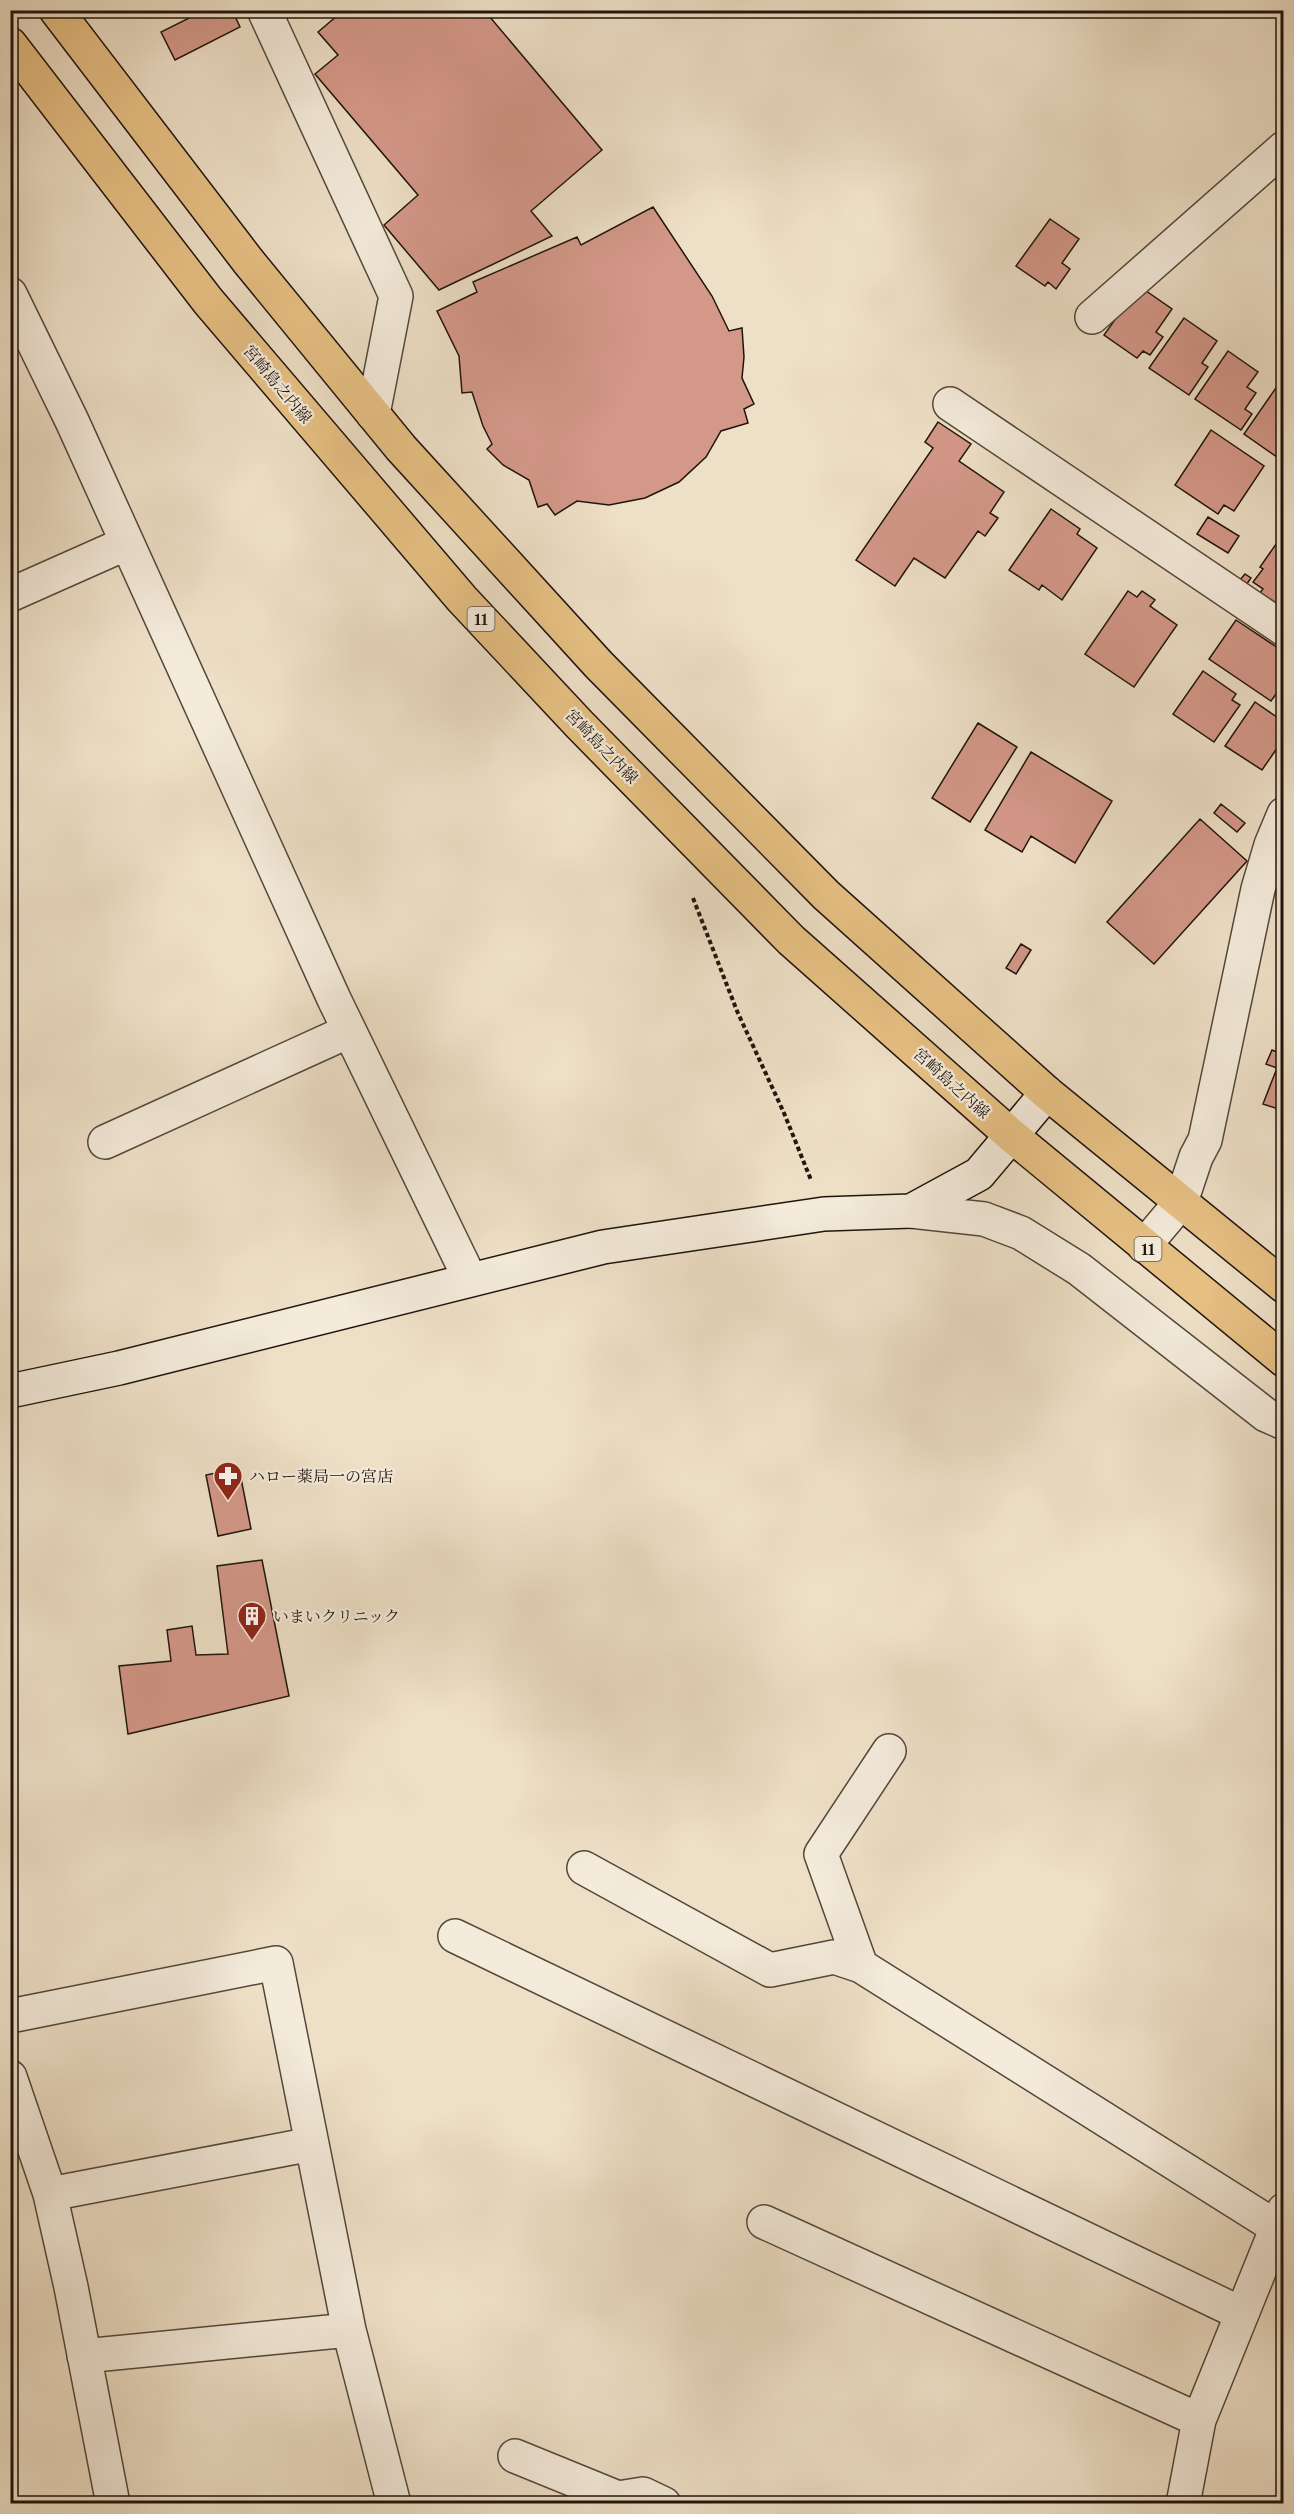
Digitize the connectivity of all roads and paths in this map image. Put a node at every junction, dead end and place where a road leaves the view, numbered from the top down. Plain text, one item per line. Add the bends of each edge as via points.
1 (56, 10) edge
2 (264, 10) edge
3 (10, 44) edge
4 (1284, 148) edge
5 (10, 294) edge
6 (1092, 317) dead end
7 (950, 404) dead end
8 (372, 414) junction
9 (127, 543) junction
10 (10, 595) edge
11 (1284, 629) edge
12 (1284, 814) edge
13 (1277, 840) edge
14 (693, 898) dead end
15 (349, 1031) junction
16 (1047, 1093) junction
17 (1012, 1137) junction
18 (105, 1142) dead end
19 (1181, 1202) junction
20 (911, 1211) junction
21 (824, 1214) junction
22 (1144, 1246) junction
23 (470, 1279) junction
24 (1284, 1286) edge
25 (1284, 1360) edge
26 (10, 1391) edge
27 (1284, 1423) edge
28 (889, 1751) dead end
29 (584, 1868) dead end
30 (455, 1936) dead end
31 (861, 1966) junction
32 (10, 2016) edge
33 (10, 2077) edge
34 (312, 2144) junction
35 (50, 2194) junction
36 (1280, 2218) edge
37 (764, 2222) dead end
38 (1242, 2314) junction
39 (349, 2330) junction
40 (84, 2356) junction
41 (1199, 2420) junction
42 (515, 2456) dead end
43 (113, 2504) edge
44 (394, 2504) edge
45 (664, 2504) edge
46 (1183, 2504) edge

1 - 8 main road via 248,261
2 - 8 street via 396,296
3 - 17 main road, 宮崎島之内線 / 11 via 208,301 462,599 791,940
4 - 6 street
5 - 9 street
7 - 11 street
8 - 16 main road via 599,665 818,886
9 - 10 street
9 - 15 street
12 - 13 street
13 - 19 street via 1258,889 1205,1140
14 - 21 path
15 - 18 street
15 - 23 street
16 - 17 street
16 - 19 main road
17 - 20 street via 979,1174
17 - 22 main road, 宮崎島之内線 / 11
19 - 22 street
19 - 24 main road
20 - 21 street
20 - 27 street via 984,1219 1021,1233 1079,1269 1266,1415
21 - 23 street via 603,1247
22 - 25 main road, 宮崎島之内線 / 11
23 - 26 street via 119,1368
28 - 31 street via 821,1854
29 - 31 street via 770,1970 834,1957
30 - 38 street
31 - 36 street
32 - 34 street via 276,1962
33 - 35 street
34 - 35 street
34 - 39 street
35 - 40 street
36 - 38 street
37 - 41 street
38 - 41 street
39 - 40 street
39 - 44 street
40 - 43 street
41 - 46 street
42 - 45 street via 618,2498 644,2494

